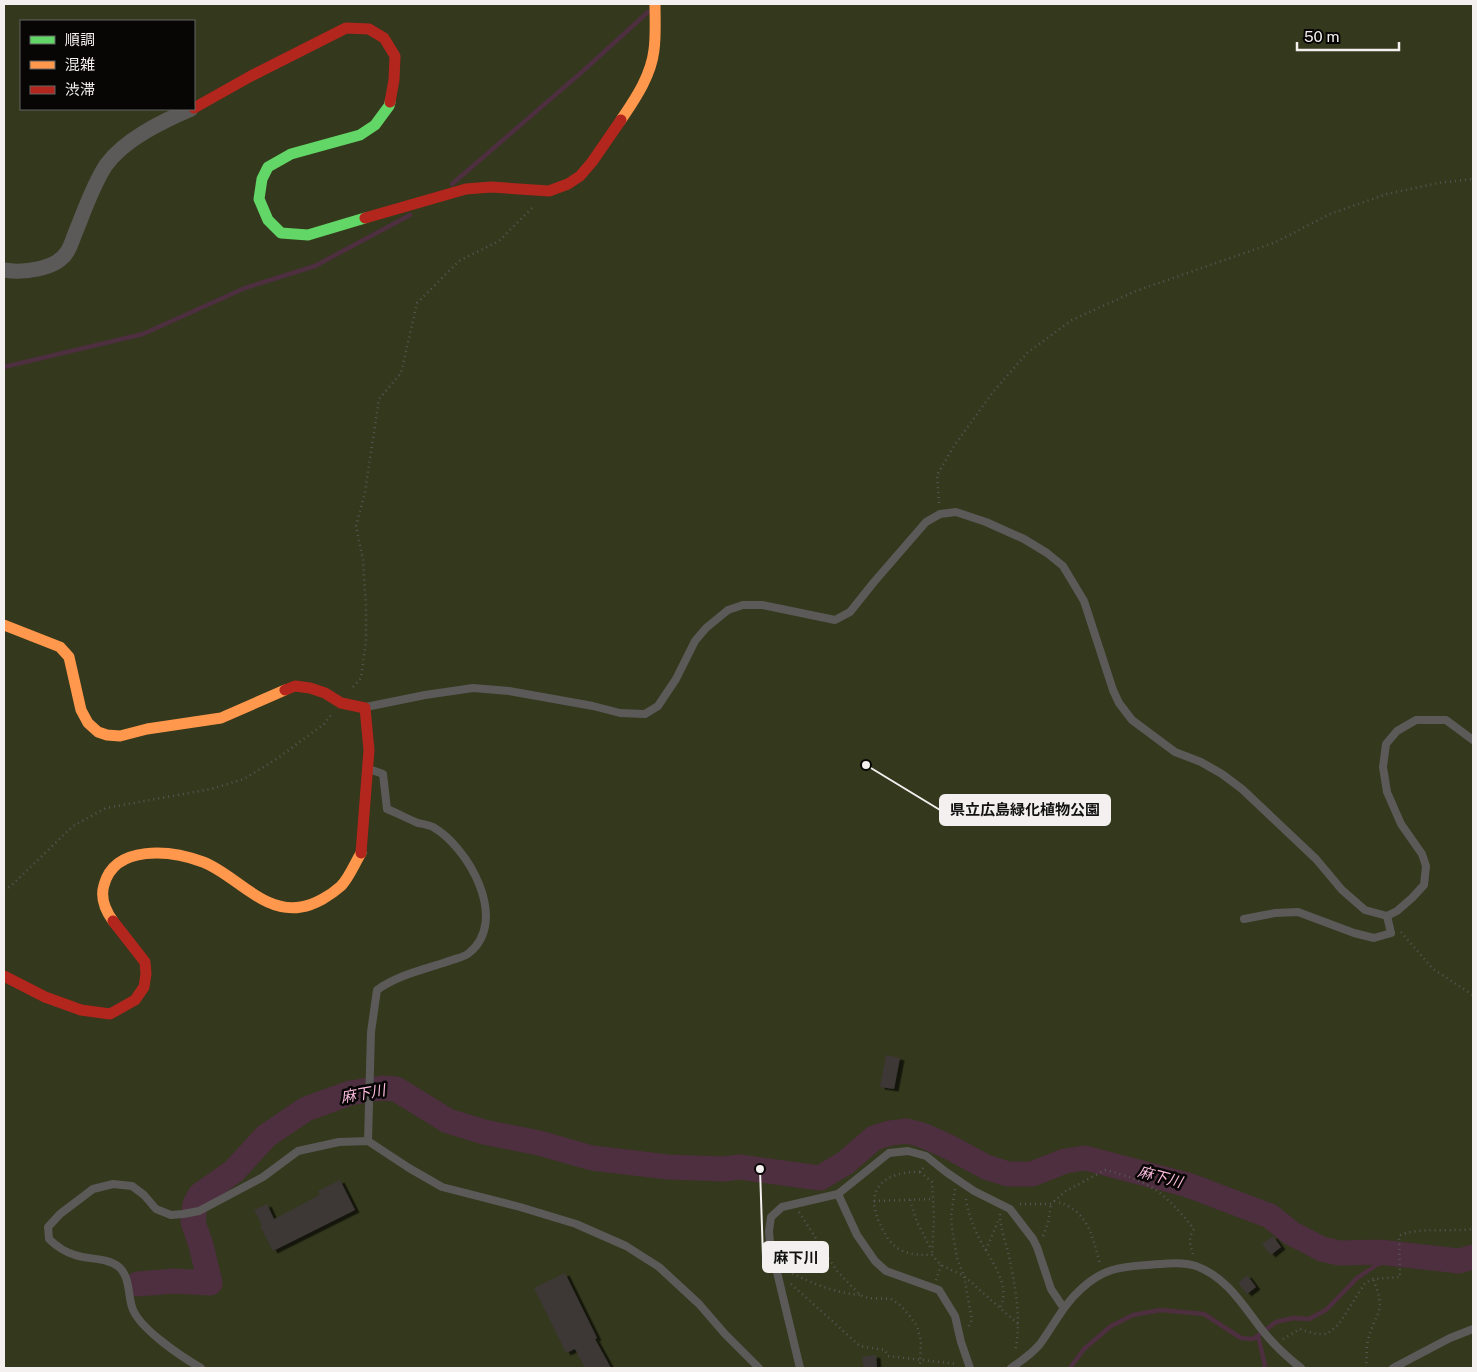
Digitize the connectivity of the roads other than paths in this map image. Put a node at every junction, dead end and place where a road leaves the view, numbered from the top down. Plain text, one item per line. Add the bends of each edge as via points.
1 (656, 4) edge
2 (195, 107) edge
3 (188, 110) edge
4 (4, 270) edge
5 (4, 625) edge
6 (365, 708) junction
7 (1473, 740) edge
8 (368, 769) junction
9 (1387, 916) junction
10 (1244, 919) dead end
11 (4, 976) edge
12 (368, 1141) junction
13 (838, 1194) junction
14 (1063, 1307) junction
15 (1473, 1330) edge
16 (201, 1368) edge
17 (759, 1368) edge
18 (800, 1368) edge
19 (970, 1368) edge
20 (1011, 1368) edge
21 (1301, 1368) edge
22 (1393, 1368) edge

1 - 2 street via 654,51 635,99 580,176 549,191 491,187 466,189 308,235 281,233 268,220 259,199 262,179 268,167 291,154 360,135 375,125 389,106 395,56 384,38 369,29 346,28
3 - 4 street via 161,122 115,155 93,190 66,253 52,265 16,272
5 - 6 street via 60,647 69,657 81,710 88,723 107,735 120,736 221,718 294,686 310,688 341,703
6 - 8 street
6 - 9 lane via 425,694 473,688 509,691 620,713 645,714 658,706 695,641 728,610 762,604 834,620 850,612 926,522 940,514 956,512 1024,539 1063,566 1084,601 1113,690 1132,720 1175,752 1201,762 1242,789 1316,859 1342,890 1365,910
7 - 9 lane via 1446,720 1416,720 1397,730 1386,744 1383,767 1387,792 1400,824 1422,854 1426,866 1424,885 1397,911
8 - 11 street via 362,852 342,885 322,899 301,907 270,904 204,862 178,855 137,854 112,869 102,896 106,912 145,962 144,987 135,1000 110,1014 82,1010 45,997
8 - 12 lane via 383,774 387,809 432,826 454,844 474,873 485,899 487,921 480,940 469,954 389,982 378,990 371,1032
9 - 10 lane via 1391,933 1374,938 1298,912
12 - 16 lane via 339,1142 298,1151 263,1177 199,1211 184,1214 171,1215 156,1209 132,1186 113,1184 93,1189 48,1227 49,1239 57,1247 74,1255 112,1262 121,1269 132,1309 138,1318 158,1339
12 - 17 lane via 442,1187 576,1224 626,1246 659,1267
13 - 14 lane via 890,1153 908,1150 926,1156 962,1183 1010,1209 1037,1248 1051,1289
13 - 18 lane via 782,1208 771,1217 769,1231 776,1268
13 - 19 lane via 857,1235 875,1261 886,1271 939,1290 955,1316
14 - 20 lane via 1039,1345
14 - 21 lane via 1103,1273 1120,1267 1170,1263 1195,1266 1227,1286 1274,1344
15 - 22 lane via 1450,1338

